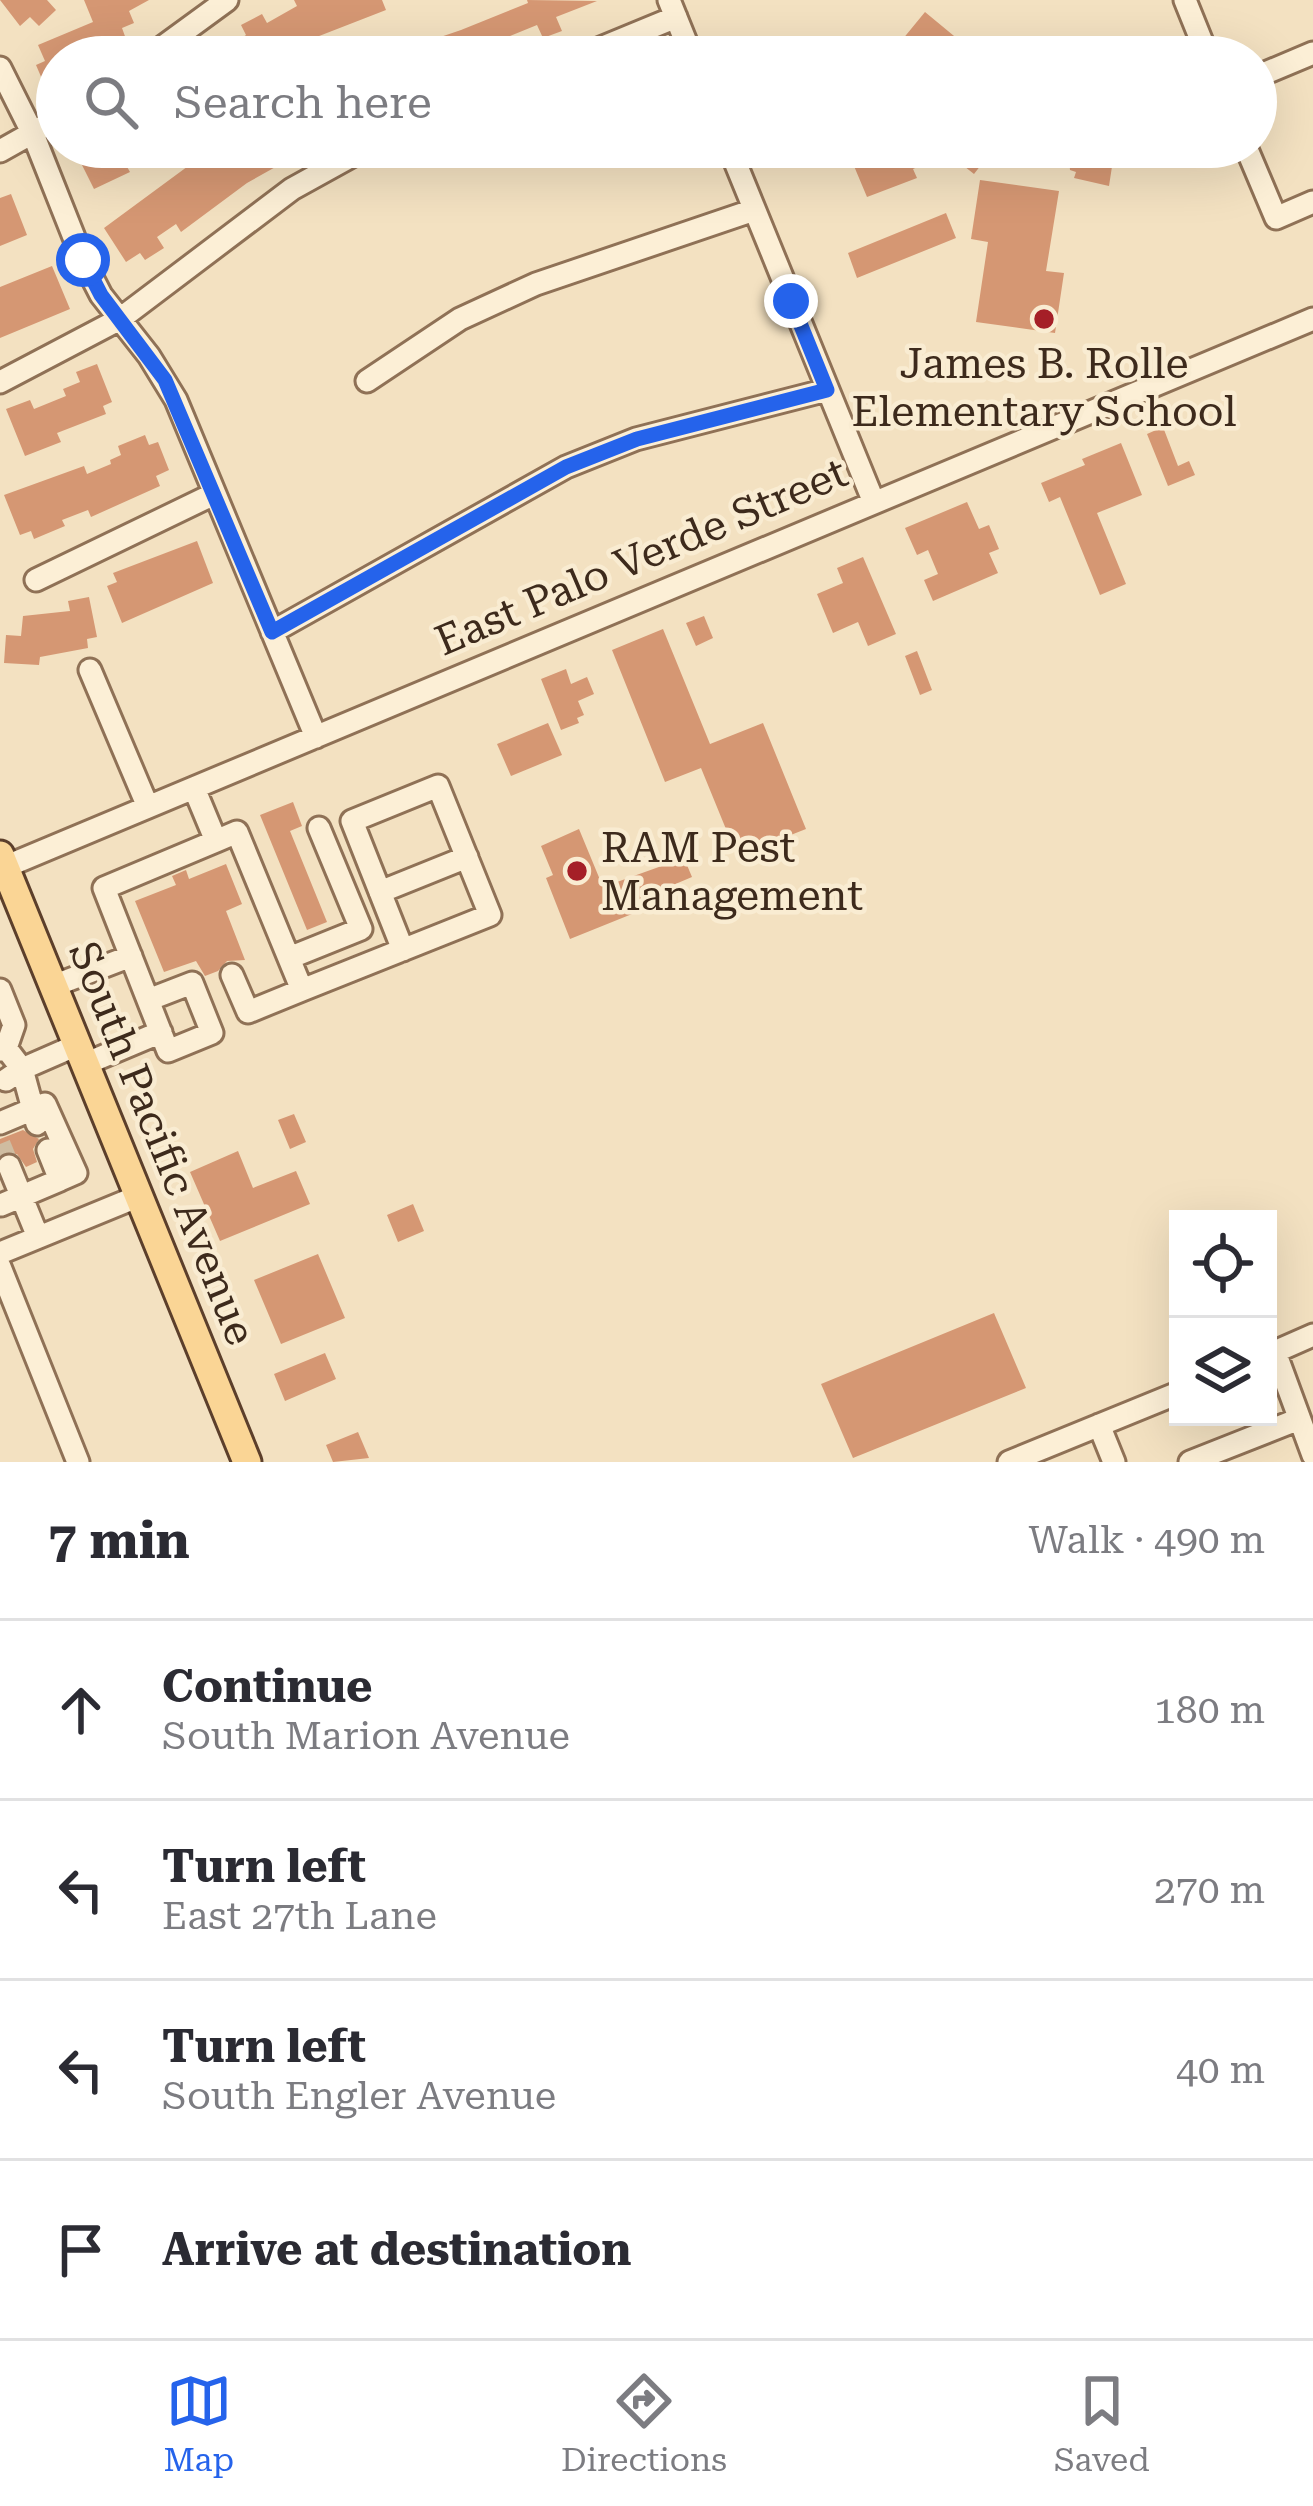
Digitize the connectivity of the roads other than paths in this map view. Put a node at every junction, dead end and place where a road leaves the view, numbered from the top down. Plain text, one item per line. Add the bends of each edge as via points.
1 (227, 0) edge
2 (1185, 0) edge
3 (672, 9) edge
4 (178, 36) edge
5 (620, 36) edge
6 (1200, 36) edge
7 (1313, 53) edge
8 (0, 68) edge
9 (1277, 68) edge
10 (36, 132) edge
11 (33, 134) junction
12 (36, 142) edge
13 (0, 151) edge
14 (46, 168) edge
15 (330, 168) edge
16 (737, 168) edge
17 (1255, 168) edge
18 (1313, 202) edge
19 (754, 210) junction
20 (120, 319) junction
21 (1313, 319) edge
22 (367, 381) dead end
23 (0, 382) edge
24 (827, 390) junction
25 (214, 494) junction
26 (873, 500) junction
27 (36, 580) dead end
28 (272, 632) junction
29 (89, 670) dead end
30 (316, 736) junction
31 (194, 788) junction
32 (148, 807) junction
33 (319, 828) dead end
34 (216, 841) junction
35 (467, 857) junction
36 (2, 864) edge
37 (380, 892) junction
38 (403, 950) junction
39 (130, 956) junction
40 (289, 958) junction
41 (53, 986) junction
42 (302, 990) junction
43 (1, 996) edge
44 (148, 1000) junction
45 (203, 1012) junction
46 (161, 1032) junction
47 (3, 1049) edge
48 (81, 1055) junction
49 (14, 1074) junction
50 (33, 1117) junction
51 (0, 1123) edge
52 (47, 1150) dead end
53 (9, 1166) dead end
54 (60, 1180) junction
55 (139, 1196) junction
56 (6, 1202) edge
57 (38, 1237) junction
58 (0, 1253) edge
59 (0, 1267) edge
60 (1313, 1335) edge
61 (1277, 1351) edge
62 (1277, 1365) edge
63 (1169, 1397) edge
64 (1299, 1419) junction
65 (1099, 1425) junction
66 (1065, 1451) edge
67 (1313, 1455) edge
68 (78, 1462) edge
69 (247, 1462) edge
70 (1009, 1462) edge
71 (1114, 1462) edge
72 (1190, 1462) edge

1 - 4 street
2 - 6 street
3 - 5 street
7 - 9 street
8 - 11 street
10 - 11 street
11 - 12 street
11 - 13 street
14 - 20 street via 83,260
15 - 20 street
16 - 19 street
17 - 18 street via 1276,218
19 - 22 street via 536,284 460,319
19 - 24 street
20 - 23 street
20 - 25 street via 165,380
21 - 26 street, East Palo Verde Street
24 - 26 street
24 - 28 street via 607,448
25 - 27 street
25 - 28 street
26 - 30 street, East Palo Verde Street
28 - 30 street
29 - 32 street
30 - 31 street, East Palo Verde Street
31 - 32 street, East Palo Verde Street
31 - 34 street
32 - 36 street, East Palo Verde Street
33 - 40 street via 361,929
34 - 39 street via 104,888
34 - 40 street via 237,832
35 - 37 street
35 - 37 street via 439,786 352,821
35 - 38 street via 490,915
36 - 41 main road, South Pacific Avenue
37 - 38 street
38 - 42 street
39 - 41 street
39 - 44 street
40 - 42 street
41 - 48 main road, South Pacific Avenue
42 - 45 street via 248,1012 237,985
43 - 47 street via 14,1025
44 - 45 street via 192,983
44 - 46 street
45 - 46 street via 212,1034 168,1051
46 - 48 street
47 - 49 street
48 - 49 street
48 - 55 main road, South Pacific Avenue
49 - 50 street
50 - 51 street
50 - 54 street via 45,1104 76,1173
52 - 54 street
53 - 56 street
54 - 56 street
55 - 57 street
55 - 69 main road, South Pacific Avenue
56 - 57 street
57 - 58 street
59 - 68 street
60 - 61 street
62 - 64 street
63 - 65 street
64 - 67 street
64 - 72 street
65 - 66 street
65 - 71 street
66 - 70 street

